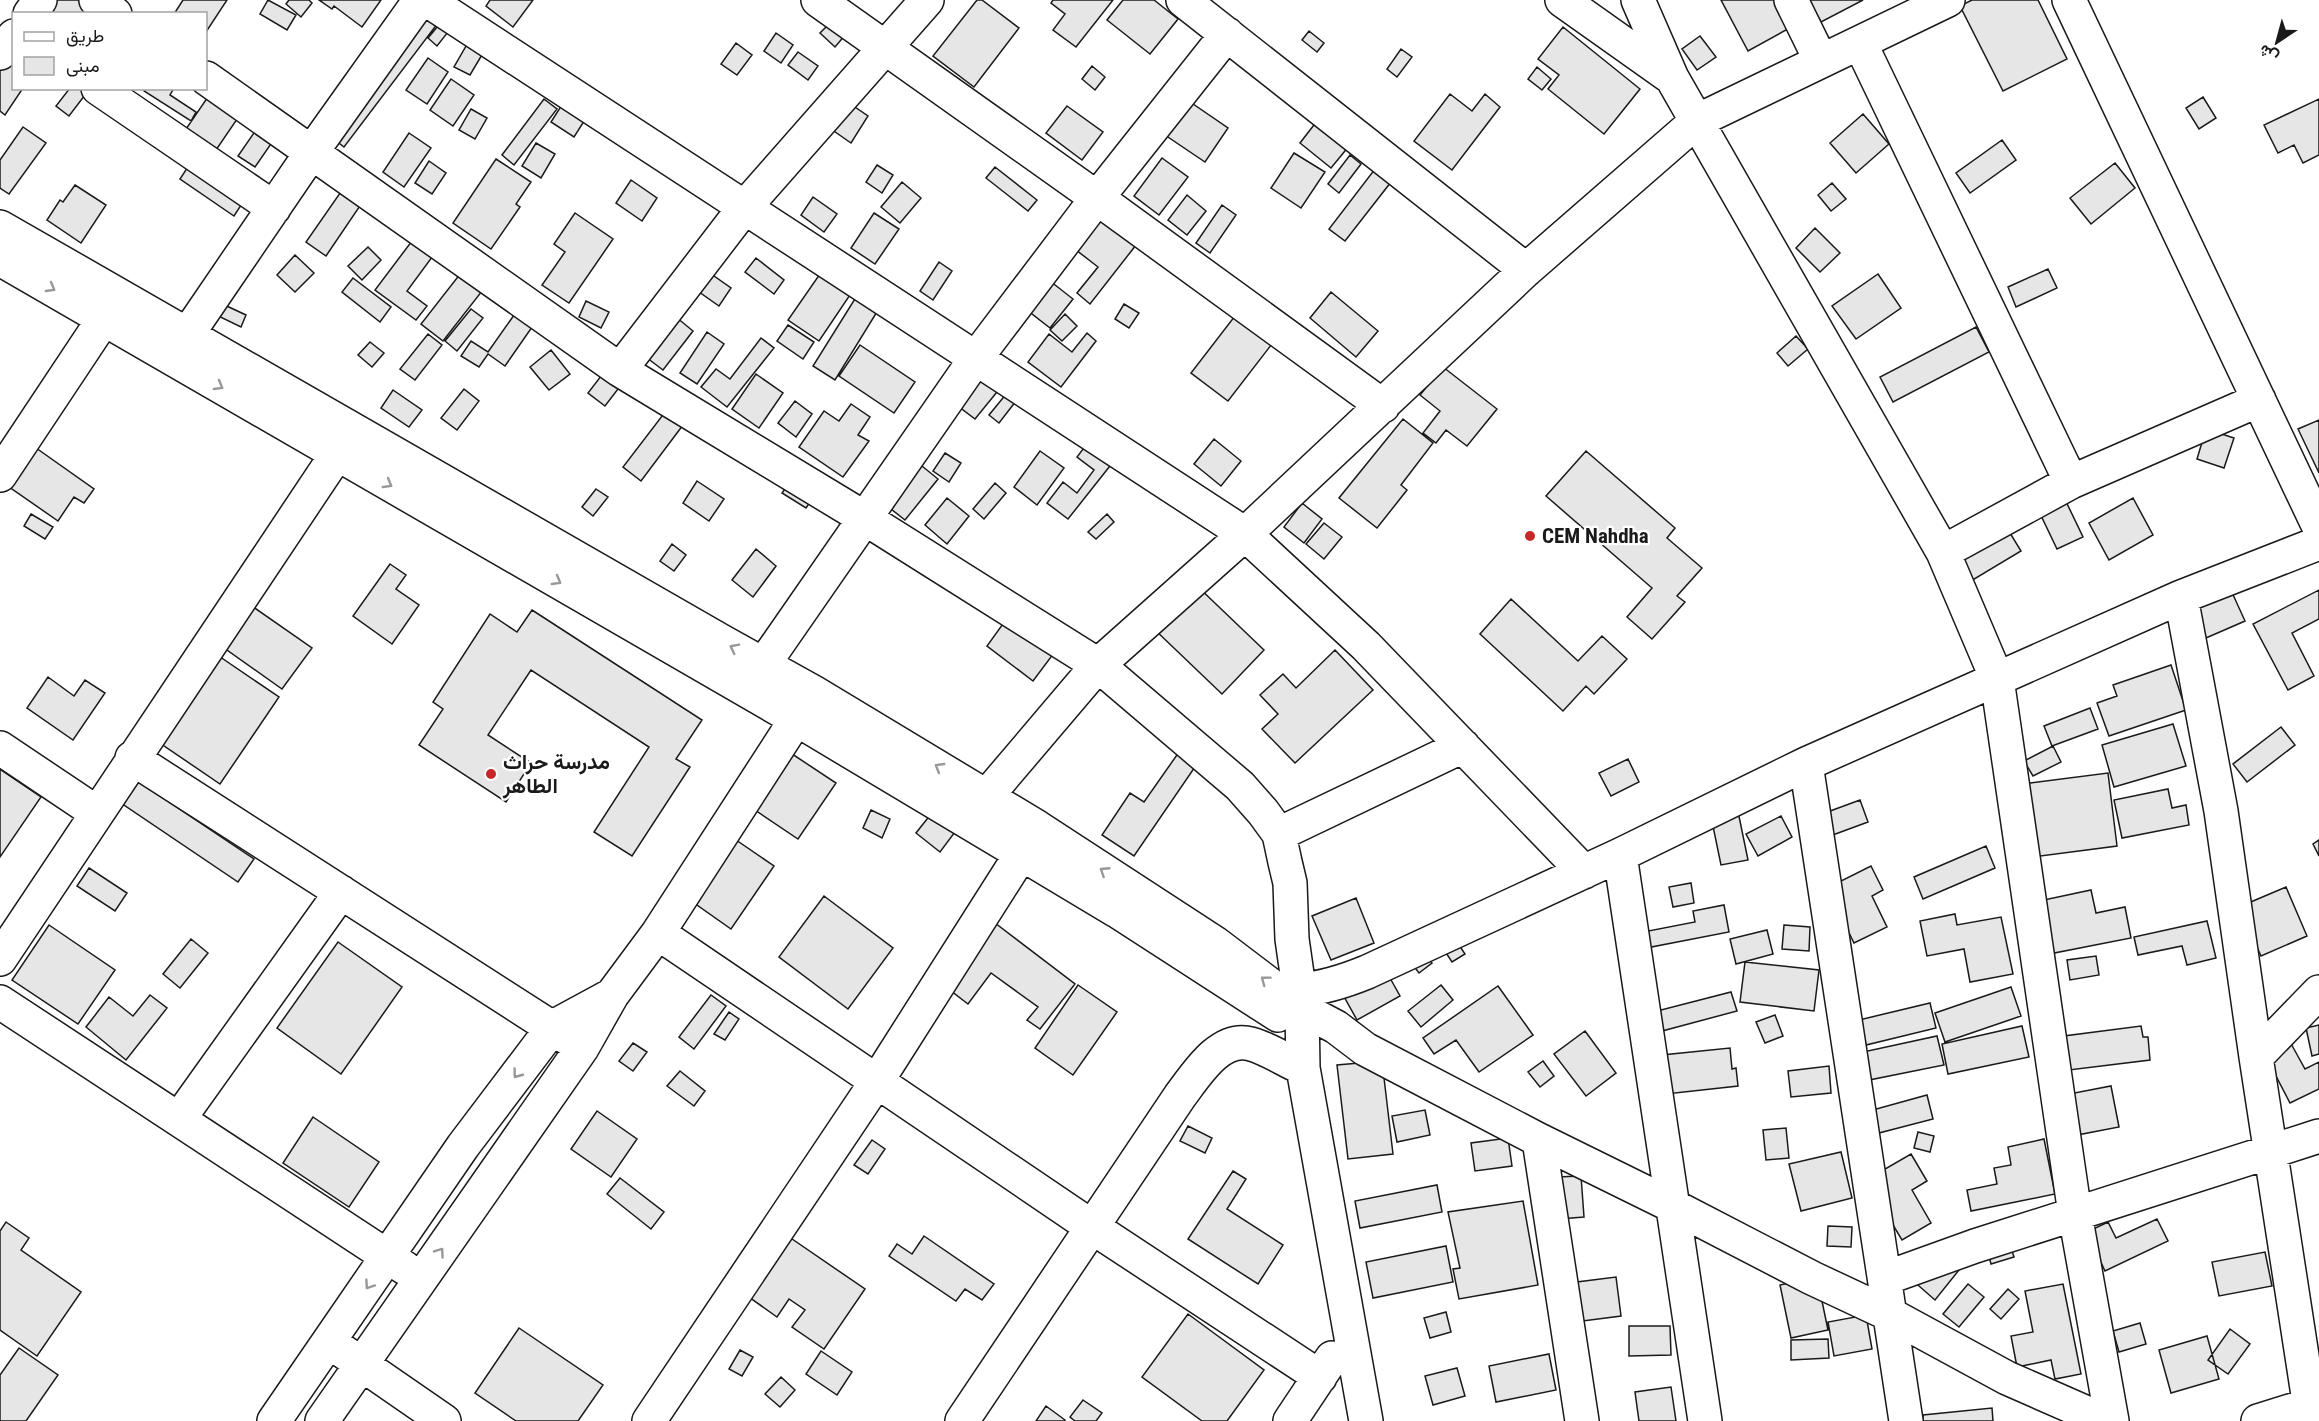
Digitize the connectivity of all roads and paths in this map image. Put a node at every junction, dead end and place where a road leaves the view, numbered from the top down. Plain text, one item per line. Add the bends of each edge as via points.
1 (96, 0) edge
2 (420, 0) edge
3 (428, 0) edge
4 (818, 0) edge
5 (927, 0) edge
6 (1183, 0) edge
7 (1562, 0) edge
8 (1638, 0) edge
9 (1791, 0) edge
10 (1948, 0) edge
11 (2069, 0) edge
12 (112, 12) edge
13 (1227, 34) junction
14 (12, 38) edge
15 (1860, 43) junction
16 (883, 48) junction
17 (0, 53) edge
18 (1821, 61) junction
19 (1672, 78) junction
20 (207, 79) edge
21 (101, 90) edge
22 (1697, 121) junction
23 (311, 153) junction
24 (1097, 198) junction
25 (274, 208) junction
26 (744, 208) junction
27 (0, 227) edge
28 (0, 259) edge
29 (1526, 270) junction
30 (112, 307) junction
31 (188, 335) junction
32 (976, 358) junction
33 (620, 370) junction
34 (2259, 400) junction
35 (1383, 406) junction
36 (345, 442) junction
37 (0, 475) edge
38 (2071, 482) junction
39 (866, 519) junction
40 (2319, 526) edge
41 (1245, 534) junction
42 (2319, 543) edge
43 (1943, 552) junction
44 (2181, 597) junction
45 (764, 663) junction
46 (1098, 665) junction
47 (1997, 678) junction
48 (746, 690) junction
49 (813, 692) junction
50 (796, 719) junction
51 (1462, 746) junction
52 (0, 748) edge
53 (132, 758) junction
54 (1806, 764) junction
55 (987, 796) junction
56 (98, 813) junction
57 (966, 822) junction
58 (1037, 828) junction
59 (1279, 834) junction
60 (1020, 855) junction
61 (1620, 855) junction
62 (1584, 872) junction
63 (341, 892) junction
64 (658, 933) junction
65 (0, 959) edge
66 (2319, 992) edge
67 (612, 995) junction
68 (0, 1002) edge
69 (1302, 1010) junction
70 (553, 1027) junction
71 (582, 1048) junction
72 (2256, 1057) junction
73 (1303, 1068) junction
74 (877, 1081) junction
75 (179, 1119) junction
76 (2319, 1136) edge
77 (1539, 1140) junction
78 (2271, 1152) junction
79 (1674, 1207) junction
80 (2074, 1214) junction
81 (1092, 1227) junction
82 (388, 1256) junction
83 (1886, 1278) junction
84 (422, 1279) junction
85 (1891, 1315) junction
86 (1350, 1332) junction
87 (330, 1342) junction
88 (361, 1365) junction
89 (1320, 1377) junction
90 (2313, 1409) edge
91 (274, 1421) edge
92 (322, 1421) edge
93 (444, 1421) edge
94 (649, 1421) edge
95 (962, 1421) edge
96 (1290, 1421) edge
97 (1366, 1421) edge
98 (1582, 1421) edge
99 (1705, 1421) edge
100 (1906, 1421) edge
101 (2105, 1421) edge
102 (2112, 1421) edge
103 (2258, 1421) edge

1 - 12 street
2 - 23 street
3 - 26 street
4 - 16 street
5 - 16 street
6 - 13 street
7 - 19 street
8 - 19 street
9 - 18 street
10 - 15 street
11 - 34 street
13 - 24 street
13 - 29 street
14 - 17 street
15 - 18 street
15 - 38 street
16 - 24 street
16 - 26 street
18 - 22 street
19 - 22 street
20 - 23 street
21 - 25 street
22 - 29 street
22 - 43 street
23 - 25 street
23 - 33 street
24 - 32 street
24 - 35 street
25 - 31 street
26 - 32 street
26 - 33 street
27 - 30 street
28 -> 30 street
29 - 35 street
30 - 31 street
30 -> 36 street
30 - 37 street
31 - 36 street
32 - 39 street
32 - 41 street
33 - 39 street
34 - 38 street
34 - 40 street
35 - 41 street
45 -> 36 street
36 -> 48 street
36 - 53 street
38 - 43 street
39 - 45 street
39 - 46 street
41 - 46 street
41 - 51 street via 1366,646
42 - 44 street
43 - 47 street
44 - 47 street
44 - 72 street via 2222,811
45 - 48 street
45 - 49 street
46 - 55 street
46 - 59 street via 1240,786
47 - 54 street
47 - 80 street
48 - 50 street
49 - 50 street
55 -> 49 street
50 - 57 street
50 - 64 street
51 - 59 street
51 - 62 street
52 - 56 street
53 - 56 street
53 - 63 street
54 - 61 street
54 - 83 street
55 - 57 street
55 - 58 street
56 - 65 street
57 - 60 street
58 - 60 street
69 -> 58 street via 1215,943
59 - 69 street via 1290,883 1292,939
60 - 69 street
60 - 74 street
61 - 62 street
61 - 79 street
62 - 69 street via 1339,983
63 - 70 street
63 - 75 street
64 - 67 street
64 - 74 street
66 - 72 street
67 - 70 street
67 - 71 street
68 - 75 street
69 - 73 street
69 - 77 street via 1336,1027 1365,1049
70 - 71 street
70 -> 82 street via 463,1146
84 -> 71 street
72 - 78 street
73 - 81 street via 1251,1044 1235,1043 1220,1050 1180,1096
73 - 86 street
74 - 81 street
74 - 94 street
75 - 82 street
76 - 78 street
77 - 79 street
77 - 98 street
78 - 80 street
78 - 90 street
79 - 85 street
79 - 99 street
80 - 83 street
80 - 102 street
81 - 89 street
81 - 95 street
82 - 84 street
82 -> 87 street
83 - 85 street
84 - 88 street
85 - 100 street
85 - 101 street via 2007,1378
86 - 89 street
86 - 97 street
87 - 88 street
87 - 91 street
88 - 92 street
88 - 93 street
89 - 96 street
90 - 103 street

